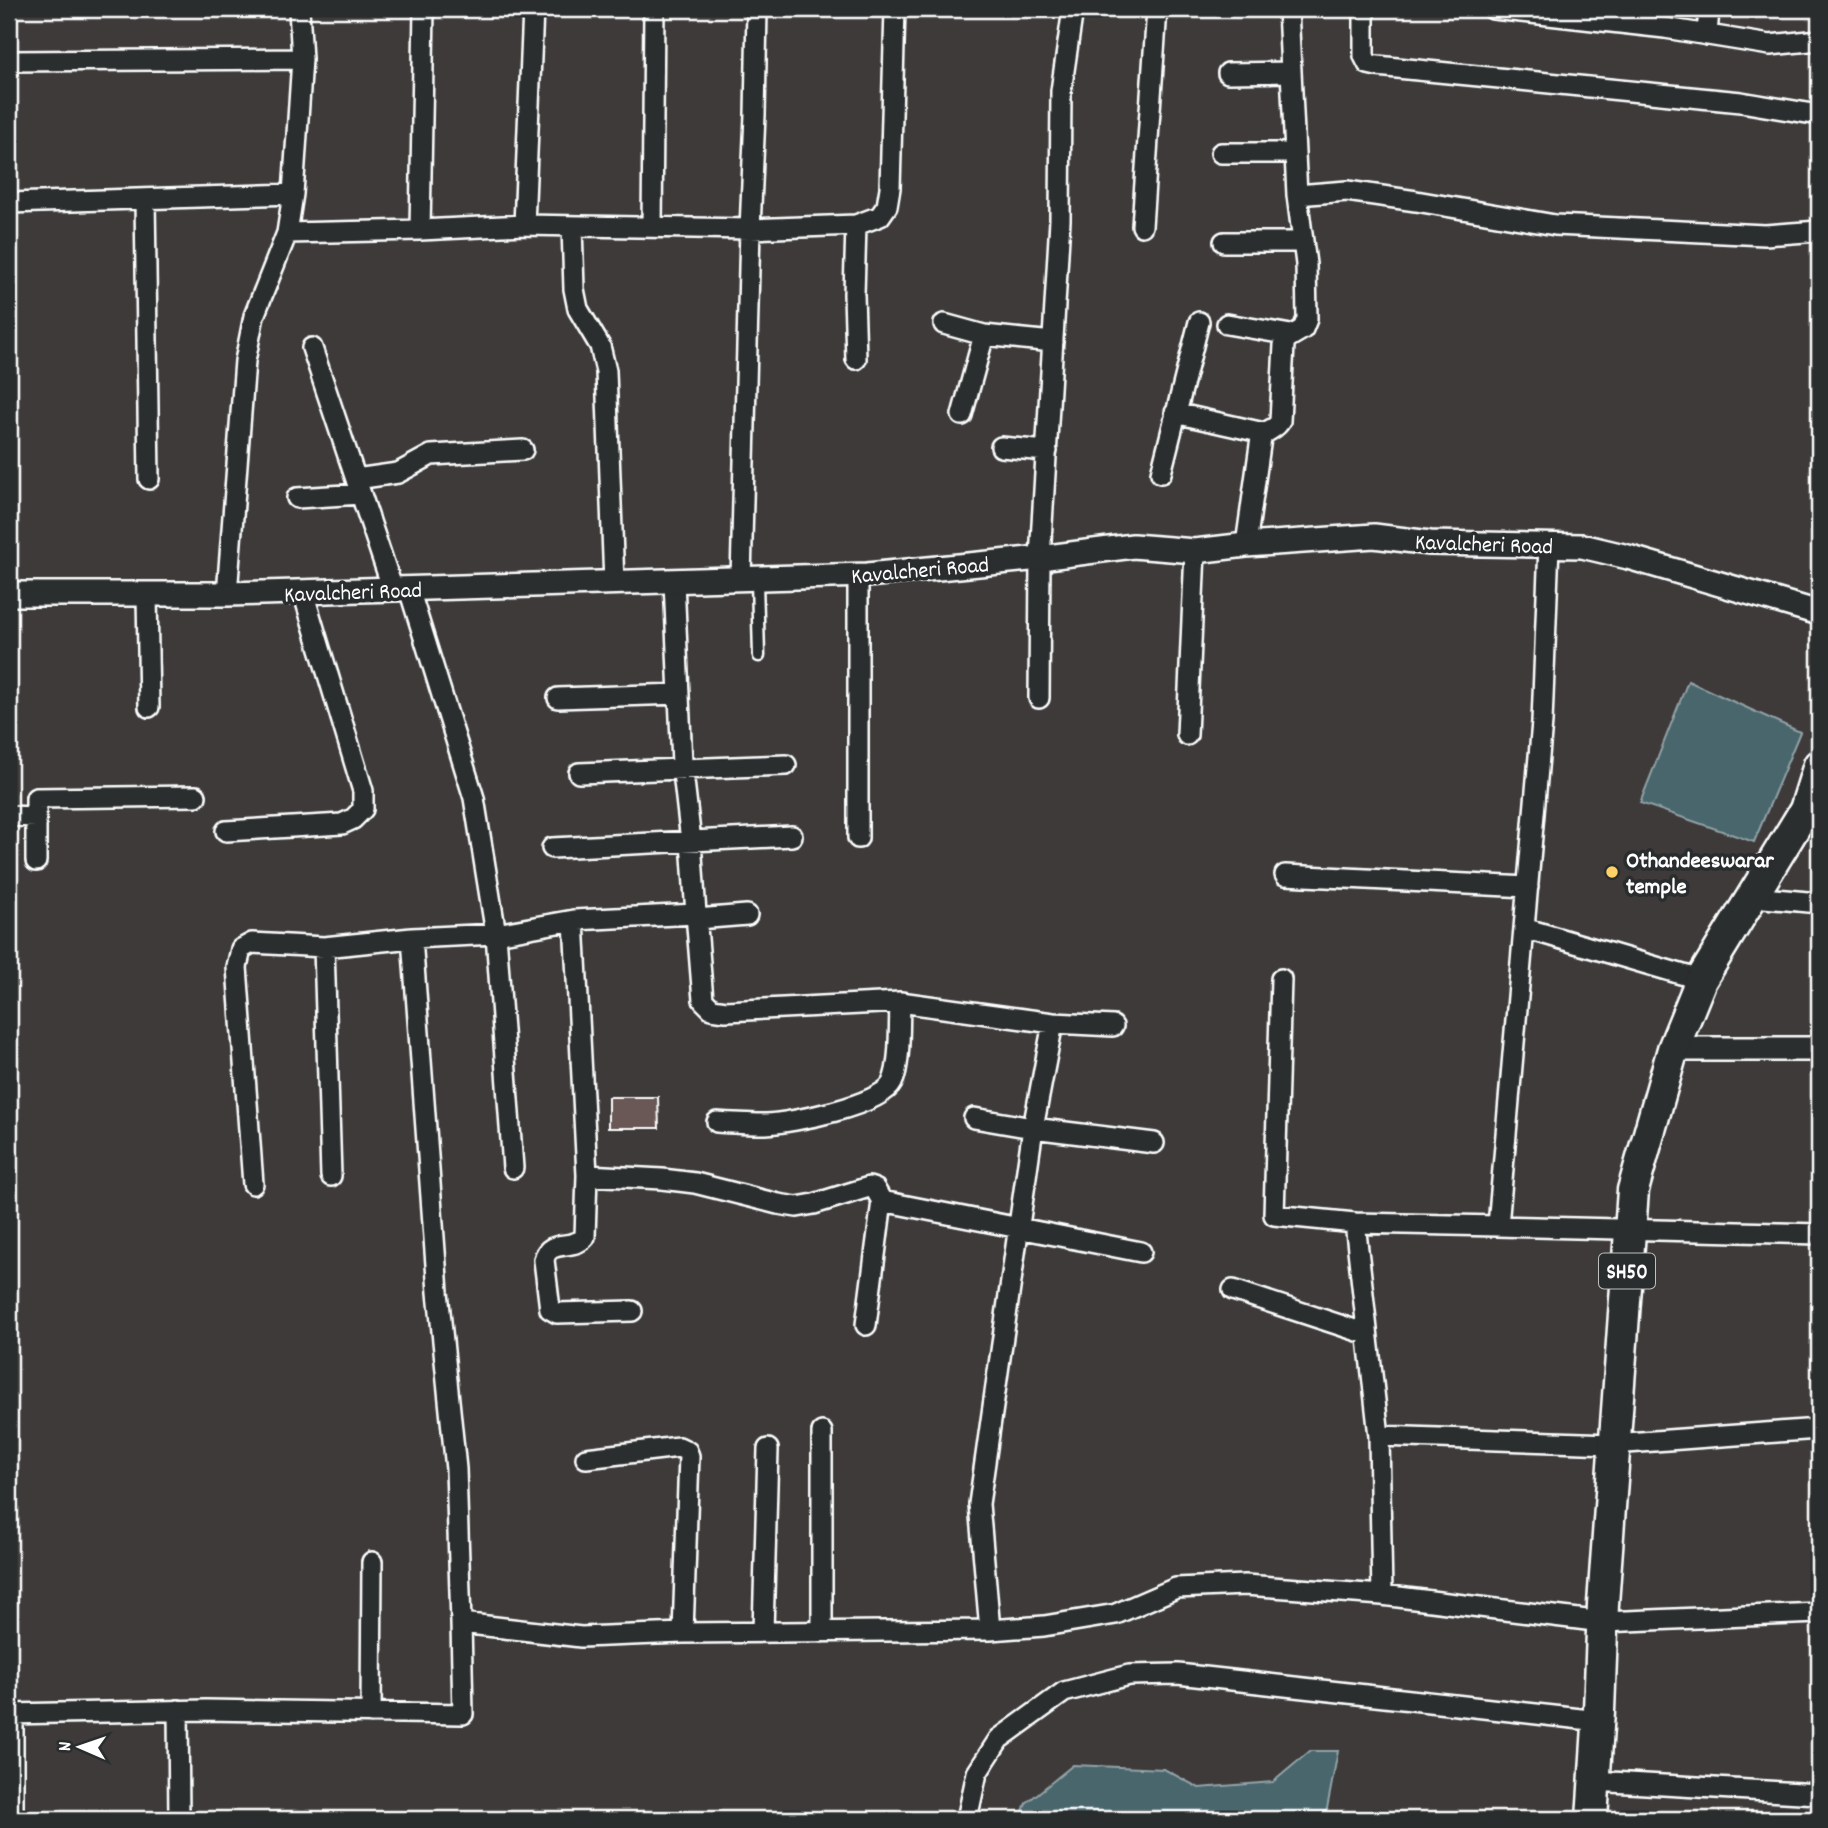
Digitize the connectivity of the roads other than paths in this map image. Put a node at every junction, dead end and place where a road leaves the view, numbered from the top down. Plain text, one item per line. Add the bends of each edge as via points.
1 (299, 9) edge
2 (424, 9) edge
3 (533, 9) edge
4 (654, 9) edge
5 (757, 9) edge
6 (895, 9) edge
7 (1073, 9) edge
8 (1157, 9) edge
9 (1288, 9) edge
10 (1493, 9) edge
11 (1709, 9) edge
12 (1364, 16) dead end
13 (1707, 35) junction
14 (1819, 40) edge
15 (302, 59) junction
16 (9, 61) edge
17 (1291, 72) junction
18 (1228, 73) dead end
19 (1819, 116) edge
20 (1221, 153) dead end
21 (1295, 153) junction
22 (293, 194) junction
23 (1297, 195) junction
24 (145, 199) junction
25 (9, 203) edge
26 (524, 225) junction
27 (856, 225) junction
28 (572, 226) junction
29 (1142, 226) dead end
30 (652, 227) junction
31 (750, 229) junction
32 (421, 230) junction
33 (1819, 232) edge
34 (287, 233) junction
35 (1224, 242) dead end
36 (1303, 242) junction
37 (1199, 322) dead end
38 (944, 324) dead end
39 (1227, 324) dead end
40 (984, 335) junction
41 (1291, 335) junction
42 (1053, 342) junction
43 (312, 348) dead end
44 (856, 359) dead end
45 (1175, 413) junction
46 (962, 415) dead end
47 (1264, 433) junction
48 (1000, 447) dead end
49 (523, 450) dead end
50 (1047, 451) junction
51 (1161, 473) dead end
52 (149, 479) dead end
53 (358, 486) junction
54 (297, 498) dead end
55 (1246, 545) junction
56 (1549, 545) junction
57 (1195, 551) junction
58 (1041, 558) junction
59 (858, 576) junction
60 (749, 579) junction
61 (674, 581) junction
62 (614, 583) junction
63 (401, 590) junction
64 (303, 592) junction
65 (9, 594) edge
66 (227, 594) junction
67 (147, 595) junction
68 (1819, 613) edge
69 (759, 656) dead end
70 (679, 694) junction
71 (558, 698) dead end
72 (1039, 698) dead end
73 (149, 707) dead end
74 (1187, 734) dead end
75 (786, 765) dead end
76 (1819, 765) edge
77 (683, 770) junction
78 (579, 773) dead end
79 (196, 796) dead end
80 (9, 816) edge
81 (36, 817) junction
82 (226, 831) dead end
83 (792, 836) dead end
84 (858, 838) dead end
85 (691, 841) junction
86 (552, 848) dead end
87 (36, 862) dead end
88 (1286, 875) dead end
89 (1528, 887) junction
90 (1753, 897) junction
91 (1819, 903) edge
92 (747, 915) dead end
93 (696, 916) junction
94 (574, 920) junction
95 (1524, 928) junction
96 (496, 934) junction
97 (412, 938) junction
98 (324, 947) junction
99 (1281, 979) dead end
100 (1701, 980) junction
101 (900, 1002) junction
102 (1053, 1023) junction
103 (1112, 1026) dead end
104 (1673, 1049) junction
105 (1819, 1049) edge
106 (974, 1118) dead end
107 (718, 1122) dead end
108 (1032, 1128) junction
109 (1154, 1143) dead end
110 (513, 1168) dead end
111 (587, 1175) junction
112 (331, 1176) dead end
113 (253, 1184) dead end
114 (882, 1201) junction
115 (1355, 1223) junction
116 (1498, 1226) junction
117 (1017, 1228) junction
118 (1630, 1230) junction
119 (1819, 1234) edge
120 (1141, 1252) dead end
121 (1233, 1290) dead end
122 (632, 1311) dead end
123 (866, 1325) dead end
124 (1367, 1334) junction
125 (1819, 1429) edge
126 (822, 1432) dead end
127 (1379, 1436) junction
128 (1613, 1444) junction
129 (768, 1449) dead end
130 (586, 1458) dead end
131 (372, 1562) dead end
132 (1382, 1595) junction
133 (1819, 1613) edge
134 (1603, 1622) junction
135 (461, 1623) junction
136 (990, 1630) junction
137 (763, 1632) junction
138 (822, 1632) junction
139 (683, 1633) junction
140 (178, 1710) junction
141 (371, 1713) junction
142 (11, 1714) edge
143 (1599, 1721) junction
144 (1594, 1781) junction
145 (1819, 1794) edge
146 (13, 1819) edge
147 (179, 1819) edge
148 (967, 1819) edge
149 (1592, 1819) edge

1 - 15 street
2 - 32 street
3 - 26 street
4 - 30 street
5 - 31 street
6 - 27 street via 889,197 880,216
7 - 42 street via 1060,91 1060,220
8 - 29 street
9 - 17 street
10 - 13 street
11 - 13 street
12 - 19 street via 1364,56 1368,64 1377,66 1741,102
13 - 14 street via 1770,45
15 - 16 street
15 - 22 street
17 - 18 street
17 - 21 street
20 - 21 street
21 - 23 street
22 - 24 street
22 - 34 street
23 - 33 street via 1347,191 1555,225
23 - 36 street
24 - 25 street
24 - 52 street
26 - 28 street
26 - 32 street
27 - 31 street
27 - 44 street
28 - 30 street
28 - 62 street via 578,309 600,346 606,371
30 - 31 street
31 - 60 street
32 - 34 street
34 - 66 street via 254,316 245,361
35 - 36 street
36 - 41 street via 1306,324
37 - 45 street
38 - 40 street
39 - 41 street
40 - 42 street
40 - 46 street
41 - 47 street via 1284,345 1280,421
42 - 50 street
43 - 53 street
45 - 47 street
45 - 51 street
47 - 55 street
48 - 50 street
49 - 53 street via 431,455 398,473
50 - 58 street
53 - 54 street
53 - 63 street
55 - 56 street, Kavalcheri Road via 1374,536 1430,543
55 - 57 street, Kavalcheri Road
56 - 68 street, Kavalcheri Road via 1581,546 1628,557
56 - 89 street via 1542,722
57 - 58 street, Kavalcheri Road via 1133,546
57 - 74 street
58 - 59 street, Kavalcheri Road
58 - 72 street
59 - 60 street, Kavalcheri Road
59 - 84 street
60 - 61 street, Kavalcheri Road
60 - 69 lane
61 - 62 street, Kavalcheri Road
61 - 70 street
62 - 63 street, Kavalcheri Road
63 - 64 street, Kavalcheri Road
63 - 96 street via 474,798
64 - 66 street, Kavalcheri Road
64 - 82 street via 363,792 363,809 342,824
65 - 67 street, Kavalcheri Road
66 - 67 street, Kavalcheri Road
67 - 73 street
70 - 71 street
70 - 77 street
75 - 77 street
76 - 90 main road, SH50 via 1805,810
77 - 78 street
77 - 85 street
79 - 81 street via 36,798
80 - 81 street
81 - 87 street
83 - 85 street
85 - 86 street
85 - 93 street
88 - 89 street
89 - 95 street
90 - 91 street
90 - 100 main road, SH50
92 - 93 street
93 - 94 street
93 - 101 street via 703,1000 712,1009
94 - 96 street
94 - 111 street
95 - 100 street
95 - 116 street
96 - 97 street
96 - 110 street
97 - 98 street
97 - 135 street via 456,1469
98 - 112 street
98 - 113 street via 252,943 241,948 238,956
99 - 115 street via 1274,1215
100 - 104 main road, SH50
101 - 102 street
101 - 107 street via 896,1073 882,1093 813,1117 768,1124
102 - 103 street
102 - 108 street
104 - 105 street
104 - 118 main road, SH50 via 1633,1190
106 - 108 street
108 - 109 street
108 - 117 street
111 - 114 street via 695,1183 797,1207 869,1187
111 - 122 street via 585,1237 545,1252 550,1309 557,1313
114 - 117 street
114 - 123 street
115 - 116 street
115 - 124 street
116 - 118 street
117 - 120 street
117 - 136 street via 979,1504
118 - 119 street
118 - 128 main road, SH50
121 - 124 street
124 - 127 street
125 - 128 street
126 - 138 street
127 - 128 street
127 - 132 street
128 - 134 main road, SH50
129 - 137 street
130 - 139 street via 679,1447 687,1451
131 - 141 street
132 - 134 street
132 - 136 street via 1245,1586 1176,1588 1116,1614
133 - 134 street
134 - 143 main road, SH50
135 - 139 street via 581,1637
135 - 141 street via 463,1714
136 - 138 street
137 - 138 street
137 - 139 street
140 - 141 street
140 - 142 street
140 - 147 street
142 - 146 street
143 - 144 main road, SH50
143 - 148 street via 1178,1674 1129,1675 1064,1692 999,1739 977,1773
144 - 145 street
144 - 149 main road, SH50

